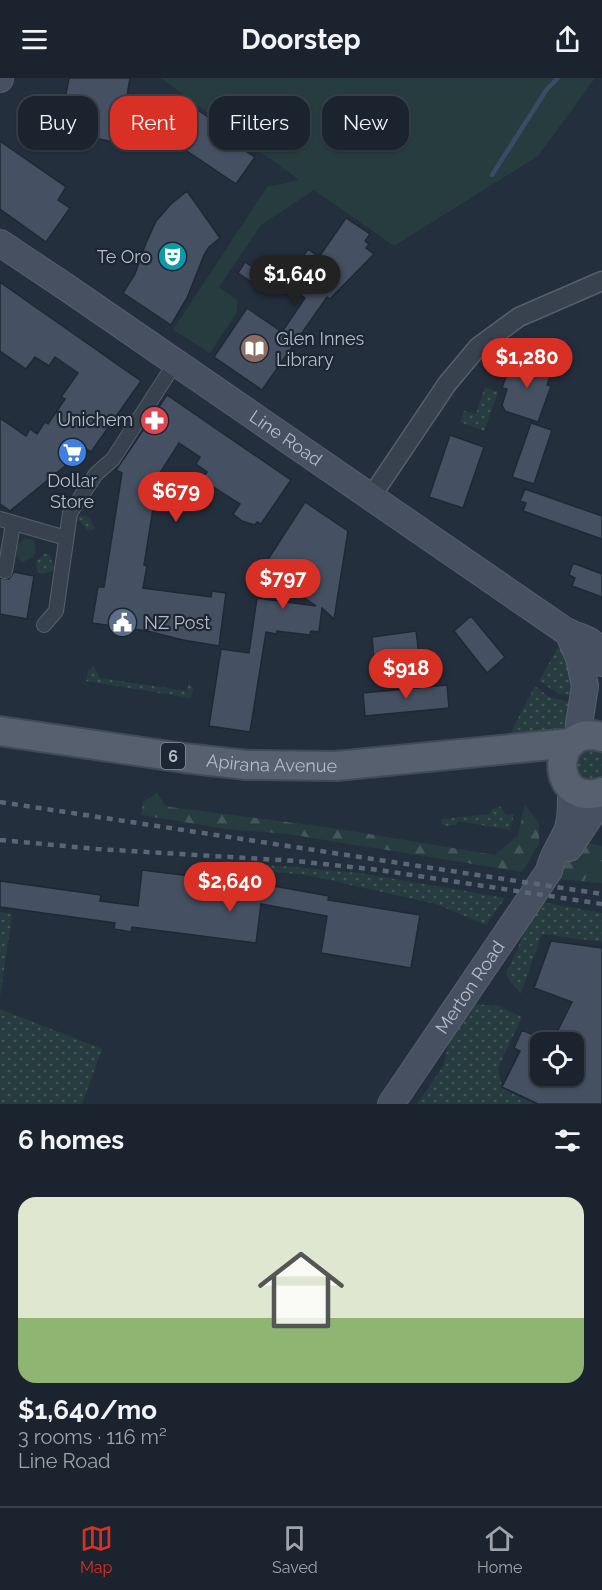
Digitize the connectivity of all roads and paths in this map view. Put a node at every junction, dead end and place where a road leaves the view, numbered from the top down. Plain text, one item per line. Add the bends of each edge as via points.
1 (2, 242) edge
2 (602, 281) edge
3 (168, 374) dead end
4 (371, 497) junction
5 (6, 521) edge
6 (66, 538) junction
7 (5, 571) dead end
8 (44, 625) dead end
9 (568, 632) junction
10 (601, 660) edge
11 (0, 731) edge
12 (584, 739) edge
13 (510, 748) junction
14 (569, 786) junction
15 (602, 792) edge
16 (602, 798) edge
17 (549, 871) junction
18 (391, 1104) edge

1 - 4 main road, Line Road
2 - 4 street via 519,317 478,347 447,384
3 - 6 street via 113,459 96,474 70,513
4 - 9 main road, Line Road
5 - 6 street
5 - 7 street
6 - 8 street via 56,611
9 - 10 main road, Line Road via 591,641
9 - 12 main road via 585,686
11 - 13 main road, Apirana Avenue / 6 via 247,765 336,766
12 - 13 main road, Apirana Avenue / 6
12 - 14 main road via 564,753 561,763
13 - 14 main road
14 - 15 main road via 585,794
14 - 17 main road, Merton Road via 568,828
16 - 17 main road, Merton Road via 558,864
17 - 18 main road, Merton Road

